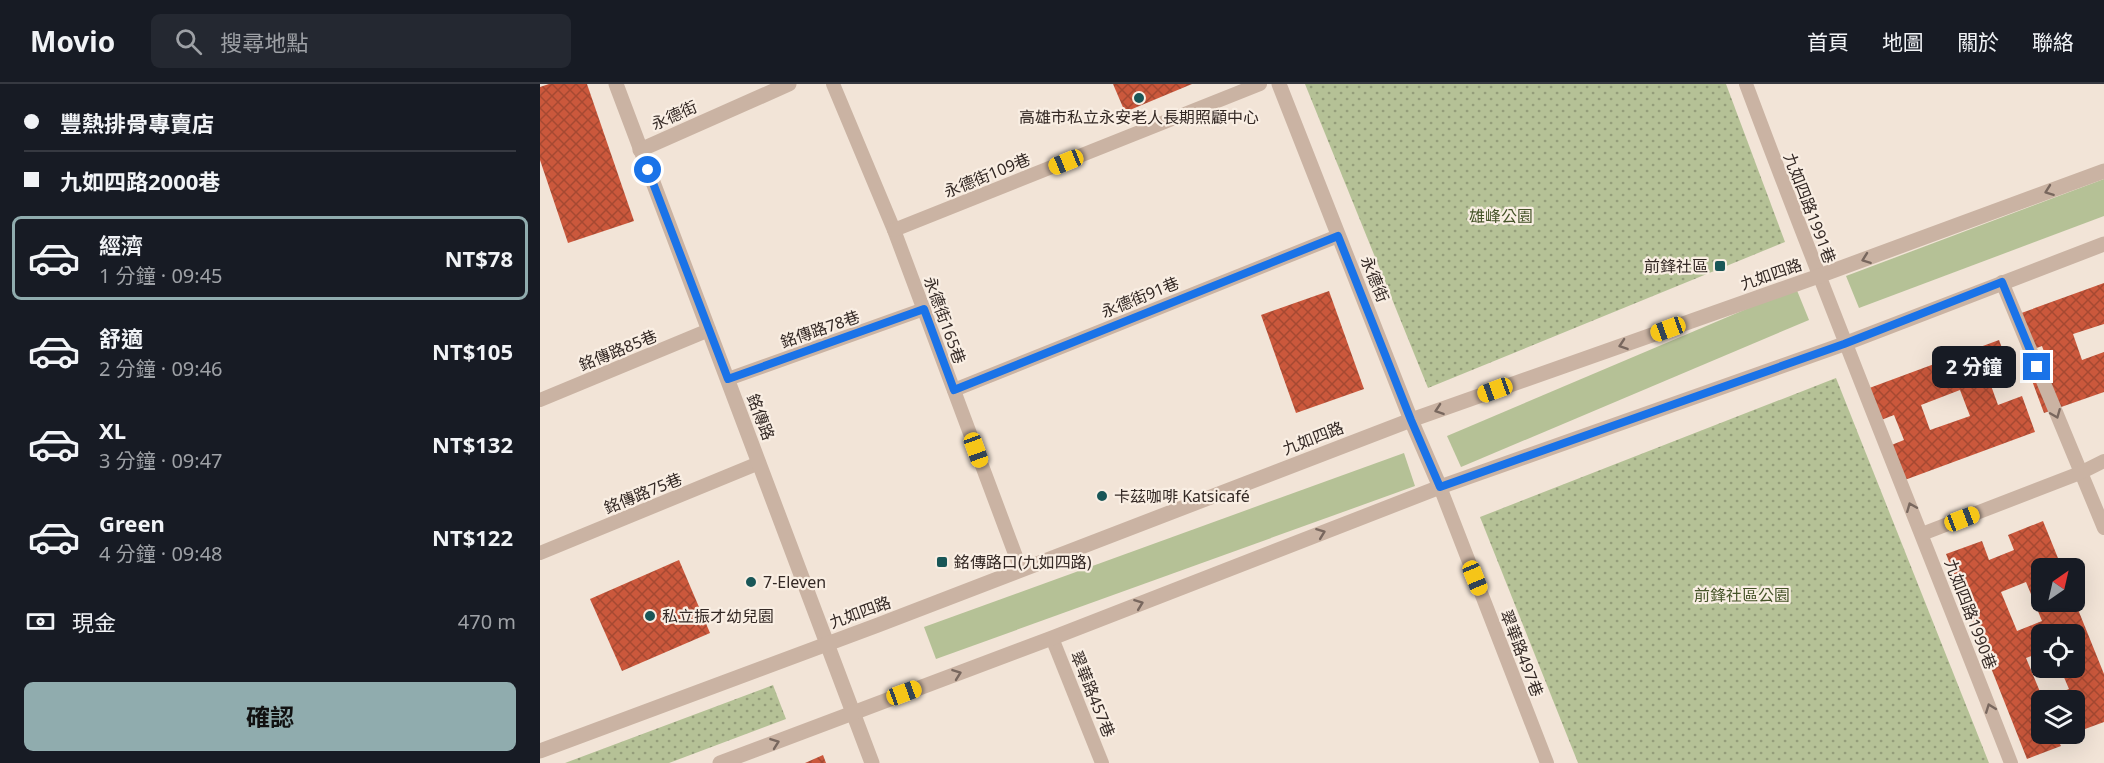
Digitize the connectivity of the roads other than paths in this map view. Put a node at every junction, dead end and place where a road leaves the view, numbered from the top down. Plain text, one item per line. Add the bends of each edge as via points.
1 (616, 84) edge
2 (789, 84) edge
3 (833, 84) edge
4 (1260, 84) edge
5 (1279, 84) edge
6 (1746, 84) edge
7 (640, 150) junction
8 (2104, 171) edge
9 (894, 230) junction
10 (1338, 236) junction
11 (2104, 244) edge
12 (1819, 276) junction
13 (2002, 282) junction
14 (924, 309) junction
15 (709, 330) junction
16 (1844, 344) junction
17 (728, 379) junction
18 (954, 390) junction
19 (540, 400) edge
20 (1411, 420) junction
21 (2104, 460) edge
22 (759, 463) junction
23 (2080, 473) junction
24 (1440, 487) junction
25 (2104, 528) edge
26 (1922, 534) junction
27 (540, 553) edge
28 (1021, 570) junction
29 (1053, 638) junction
30 (826, 643) junction
31 (852, 713) junction
32 (540, 751) edge
33 (720, 763) edge
34 (872, 763) edge
35 (1102, 763) edge
36 (1547, 763) edge
37 (2011, 763) edge

1 - 7 street, 銘傳路
2 - 7 street, 永德街
3 - 9 lane, 永德街165巷
4 - 9 lane, 永德街109巷
5 - 10 street, 永德街
6 - 12 lane, 九如四路1991巷
7 - 15 street, 銘傳路
8 -> 12 street, 九如四路
9 - 14 lane, 永德街165巷
10 - 18 lane, 永德街91巷
10 - 20 street, 永德街
11 - 13 street
12 - 16 lane, 九如四路1991巷
12 -> 20 street, 九如四路
13 - 16 street
13 -> 23 lane
14 - 17 lane, 銘傳路78巷
14 - 18 lane, 永德街165巷
15 - 17 street, 銘傳路
15 - 19 lane, 銘傳路85巷
16 - 24 street
26 -> 16 lane, 九如四路1990巷
17 - 22 street, 銘傳路
18 - 28 lane, 永德街165巷
20 - 24 street, 永德街
20 - 28 street, 九如四路
21 - 23 lane
22 - 27 lane, 銘傳路75巷
22 - 30 street, 銘傳路
23 - 25 lane
23 - 26 lane
29 -> 24 street
24 - 36 lane, 翠華路497巷
37 -> 26 lane, 九如四路1990巷
28 - 30 street, 九如四路
31 -> 29 street
29 - 35 lane, 翠華路457巷
30 - 31 street, 銘傳路
30 - 32 street, 九如四路
33 -> 31 street
31 - 34 street, 銘傳路

